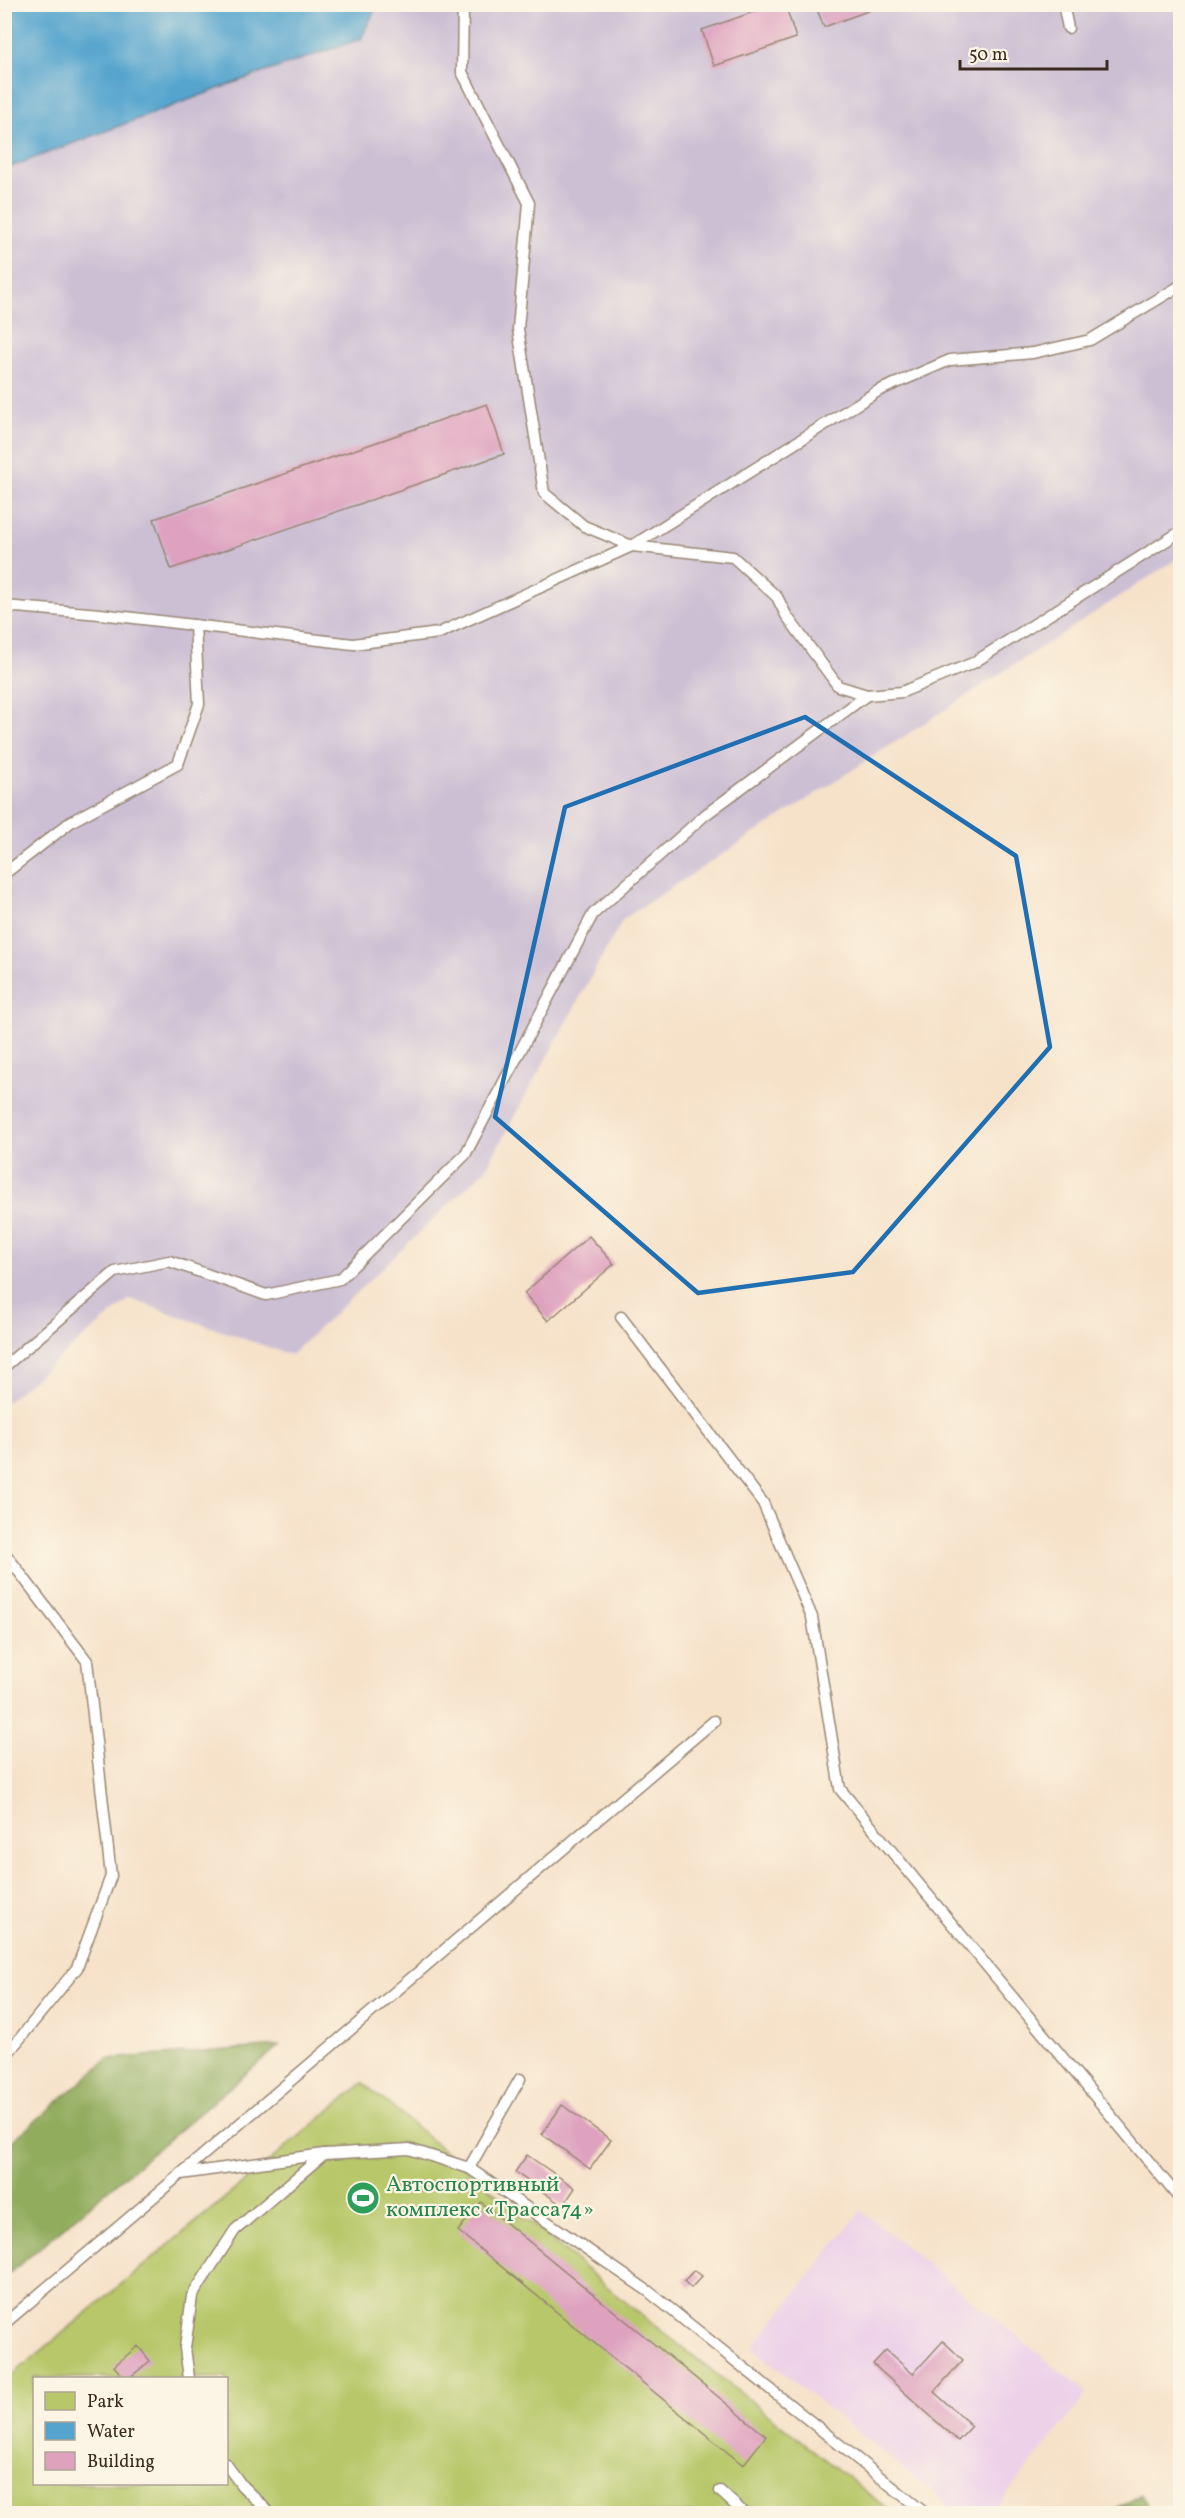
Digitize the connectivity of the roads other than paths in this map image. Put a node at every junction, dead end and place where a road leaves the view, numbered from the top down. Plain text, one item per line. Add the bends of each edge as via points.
1 (463, 4) edge
2 (1063, 4) edge
3 (1068, 28) dead end
4 (1180, 286) edge
5 (1180, 532) edge
6 (632, 546) junction
7 (4, 606) edge
8 (195, 625) junction
9 (867, 696) junction
10 (4, 874) edge
11 (621, 1317) dead end
12 (4, 1367) edge
13 (4, 1552) edge
14 (714, 1721) dead end
15 (4, 2058) edge
16 (520, 2079) dead end
17 (324, 2154) junction
18 (470, 2168) junction
19 (181, 2174) junction
20 (1180, 2199) edge
21 (4, 2324) edge
22 (189, 2377) edge
23 (228, 2467) edge
24 (720, 2492) dead end
25 (271, 2514) edge
26 (745, 2514) edge
27 (926, 2514) edge

1 - 6 lane via 462,72 529,203 518,329 544,493 584,526
2 - 3 lane
4 - 6 lane via 1090,340 1033,354 950,360 878,391
5 - 9 lane via 973,663 902,692
6 - 8 lane via 439,633 353,644
6 - 9 lane via 733,557 777,597 838,686
7 - 8 lane
8 - 10 lane via 199,704 178,764 72,821
9 - 12 lane via 705,815 593,914 465,1155 340,1279 266,1295 169,1261 115,1272
11 - 20 lane via 763,1503 812,1617 840,1789
13 - 15 lane via 87,1661 111,1876 77,1968
14 - 19 lane
16 - 18 lane
17 - 18 lane via 409,2149
17 - 19 lane
17 - 22 lane via 235,2230 192,2296 185,2348
18 - 27 lane via 648,2291
19 - 21 lane
23 - 25 lane
24 - 26 lane

